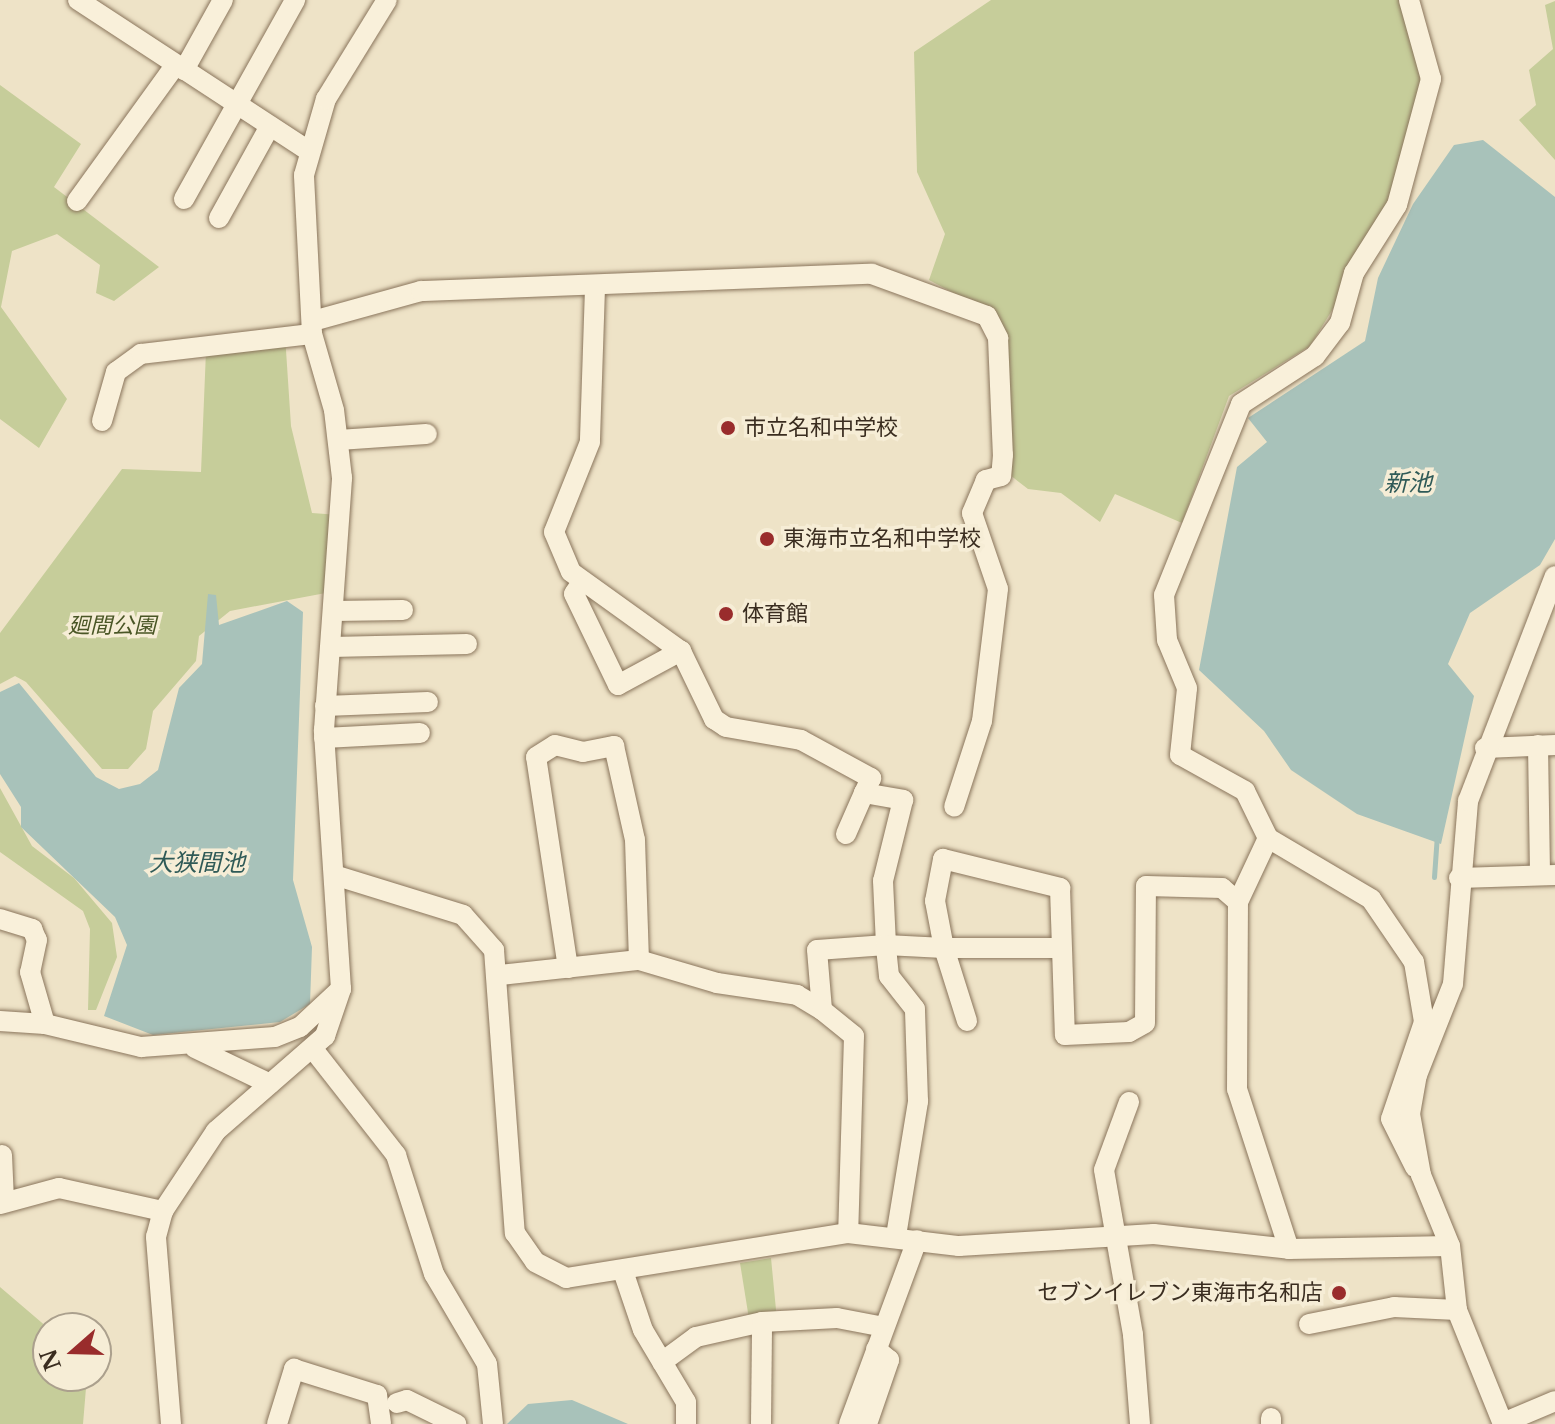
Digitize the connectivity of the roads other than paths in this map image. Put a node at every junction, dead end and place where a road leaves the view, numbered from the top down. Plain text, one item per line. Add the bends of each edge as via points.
1 (78, 0) edge
2 (223, 0) edge
3 (295, 0) edge
4 (387, 0) edge
5 (1409, 0) edge
6 (179, 68) junction
7 (237, 106) junction
8 (270, 126) junction
9 (309, 151) junction
10 (184, 199) dead end
11 (77, 201) dead end
12 (219, 218) dead end
13 (595, 288) junction
14 (312, 328) junction
15 (102, 421) dead end
16 (427, 434) dead end
17 (338, 440) junction
18 (1555, 576) edge
19 (582, 582) junction
20 (403, 610) dead end
21 (334, 611) junction
22 (467, 644) dead end
23 (331, 647) junction
24 (681, 651) junction
25 (428, 702) dead end
26 (325, 706) junction
27 (420, 733) dead end
28 (324, 738) junction
29 (1546, 745) edge
30 (1485, 748) junction
31 (864, 793) junction
32 (954, 807) dead end
33 (846, 834) dead end
34 (1268, 838) junction
35 (334, 875) junction
36 (1548, 875) edge
37 (1459, 878) junction
38 (1238, 902) junction
39 (0, 919) edge
40 (886, 945) junction
41 (944, 948) junction
42 (1059, 948) junction
43 (639, 960) junction
44 (568, 968) junction
45 (500, 975) junction
46 (341, 989) junction
47 (822, 1010) junction
48 (0, 1021) edge
49 (967, 1021) dead end
50 (45, 1024) junction
51 (195, 1048) junction
52 (313, 1049) junction
53 (270, 1084) junction
54 (1129, 1102) dead end
55 (2, 1155) edge
56 (1421, 1175) junction
57 (2, 1203) edge
58 (163, 1211) junction
59 (848, 1233) junction
60 (896, 1236) junction
61 (917, 1240) junction
62 (1118, 1240) junction
63 (1450, 1246) junction
64 (1289, 1249) junction
65 (624, 1274) junction
66 (1457, 1310) junction
67 (762, 1322) junction
68 (1309, 1324) dead end
69 (884, 1327) junction
70 (876, 1349) junction
71 (662, 1362) junction
72 (1555, 1401) edge
73 (397, 1403) dead end
74 (1503, 1423) edge
75 (171, 1424) edge
76 (277, 1424) edge
77 (381, 1424) edge
78 (456, 1424) edge
79 (493, 1424) edge
80 (686, 1424) edge
81 (761, 1424) edge
82 (849, 1424) edge
83 (867, 1424) edge
84 (1140, 1424) edge

1 - 6 street
2 - 6 street
3 - 7 street
4 - 9 street via 326,99
5 - 34 street via 1431,79 1397,205 1354,273 1340,323 1315,356 1241,404 1164,595 1167,640 1187,688 1180,755 1245,791
6 - 7 street
6 - 11 street
7 - 8 street
7 - 10 street
8 - 9 street
8 - 12 street
9 - 14 street via 304,223
13 - 14 street via 421,291
13 - 19 street via 590,442 554,532
13 - 32 street via 872,274 895,277 995,325 1001,476 986,480 972,513 998,589 982,721
14 - 15 street via 141,354 116,372
14 - 17 street
16 - 17 street
17 - 21 street via 343,545
18 - 30 street
19 - 24 street
19 - 24 street via 574,594 618,685
20 - 21 street
21 - 23 street
22 - 23 street
23 - 26 street
24 - 31 street via 714,719 835,755 871,778
25 - 26 street
26 - 28 street
27 - 28 street
28 - 35 street
29 - 30 street
29 - 36 street
30 - 37 street via 1468,801
31 - 33 street
31 - 40 street via 903,800 883,881
34 - 38 street
34 - 56 street via 1371,899 1414,962 1424,1022 1391,1119
35 - 45 street via 463,915 494,950
35 - 46 street
36 - 37 street
37 - 56 street via 1453,984 1417,1075 1410,1114
38 - 42 street via 1222,888 1146,886 1145,1023 1129,1032 1065,1035
38 - 64 street via 1237,1089
39 - 50 street via 32,929 30,972
40 - 41 street
40 - 47 street via 817,950
40 - 60 street via 889,976 915,1009 918,1101
41 - 42 street
41 - 42 street via 935,901 943,859 1060,888
41 - 49 street
43 - 44 street
43 - 44 street via 635,840 614,746 583,752 555,745 536,757
43 - 47 street via 717,983 797,995
44 - 45 street
45 - 65 street via 515,1233 535,1262 566,1278
46 - 51 street via 300,1027
46 - 52 street via 336,1012
47 - 59 street via 854,1036
48 - 50 street
50 - 51 street via 141,1047
51 - 53 street
52 - 53 street
52 - 79 street via 396,1155 434,1274 487,1364
53 - 58 street via 216,1131
54 - 62 street via 1104,1170
55 - 57 street
56 - 63 street
57 - 58 street via 59,1188
58 - 75 street via 156,1237
59 - 60 street
59 - 65 street
60 - 61 street
61 - 62 street via 959,1246
61 - 69 street
62 - 64 street via 1154,1234
62 - 84 street
63 - 64 street
63 - 66 street
65 - 71 street
66 - 68 street via 1394,1307
66 - 74 street
67 - 69 street via 837,1318
67 - 71 street via 696,1337
67 - 81 street
69 - 70 street
70 - 82 street
70 - 83 street via 889,1360
71 - 80 street via 686,1402
72 - 74 street
73 - 78 street via 407,1400
76 - 77 street via 294,1369 377,1395

